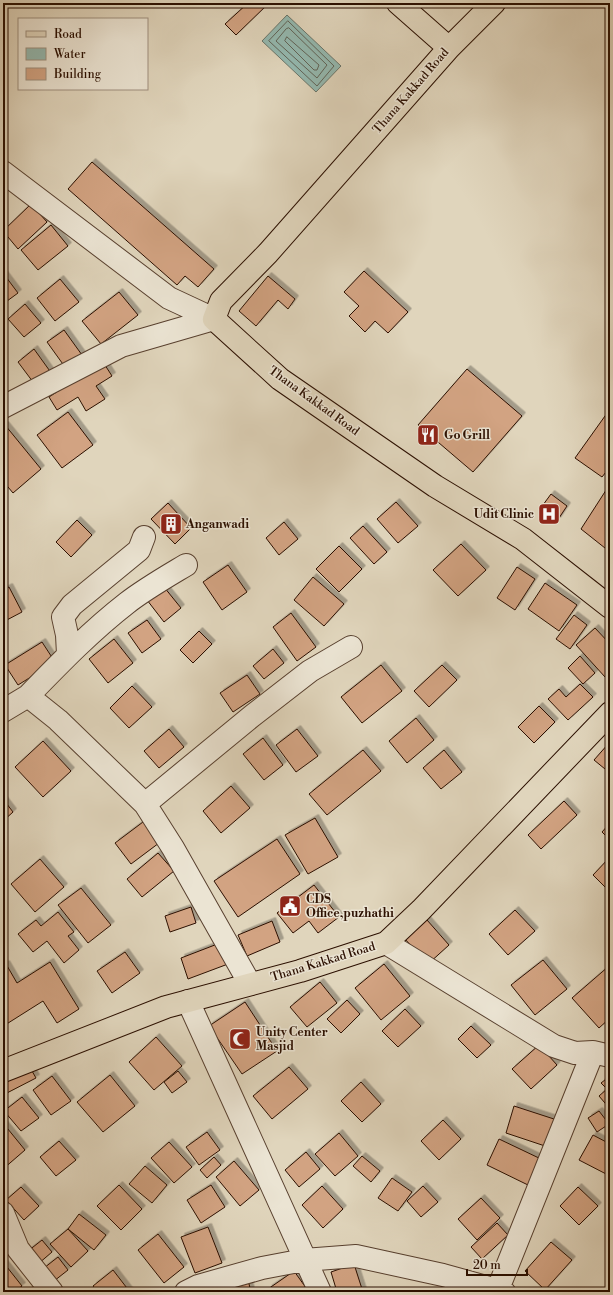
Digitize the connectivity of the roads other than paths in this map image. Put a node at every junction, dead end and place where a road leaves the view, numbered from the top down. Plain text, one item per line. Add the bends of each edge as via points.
1 (398, 3) edge
2 (494, 3) edge
3 (449, 48) junction
4 (3, 172) edge
5 (214, 319) junction
6 (3, 407) edge
7 (144, 537) dead end
8 (186, 564) dead end
9 (610, 607) edge
10 (351, 647) dead end
11 (68, 654) junction
12 (28, 696) junction
13 (3, 711) edge
14 (610, 713) edge
15 (145, 804) junction
16 (386, 943) junction
17 (250, 984) junction
18 (188, 1001) junction
19 (602, 1054) edge
20 (3, 1071) edge
21 (3, 1213) edge
22 (304, 1260) junction
23 (501, 1291) edge
24 (52, 1292) edge
25 (186, 1292) edge
26 (320, 1292) edge

1 - 3 main road
2 - 3 main road, Thana Kakkad Road
3 - 5 main road, Thana Kakkad Road via 268,253 221,301
4 - 5 street via 169,298
5 - 6 street via 121,346
5 - 9 main road, Thana Kakkad Road via 280,379 435,486 523,539
7 - 11 street via 139,550 72,605 62,617 67,635
8 - 11 street via 127,603
10 - 15 street via 310,671
11 - 12 street
12 - 13 street
12 - 15 street via 58,720
14 - 16 main road, Thana Kakkad Road via 421,910
15 - 17 street via 177,854
16 - 17 main road, Thana Kakkad Road
16 - 19 street via 554,1046 575,1053
17 - 18 main road, Thana Kakkad Road
18 - 20 main road, Thana Kakkad Road via 166,1007
18 - 22 street
19 - 23 street
21 - 24 street via 18,1249
22 - 23 street via 356,1256
22 - 25 street via 262,1268 198,1286
22 - 26 street

